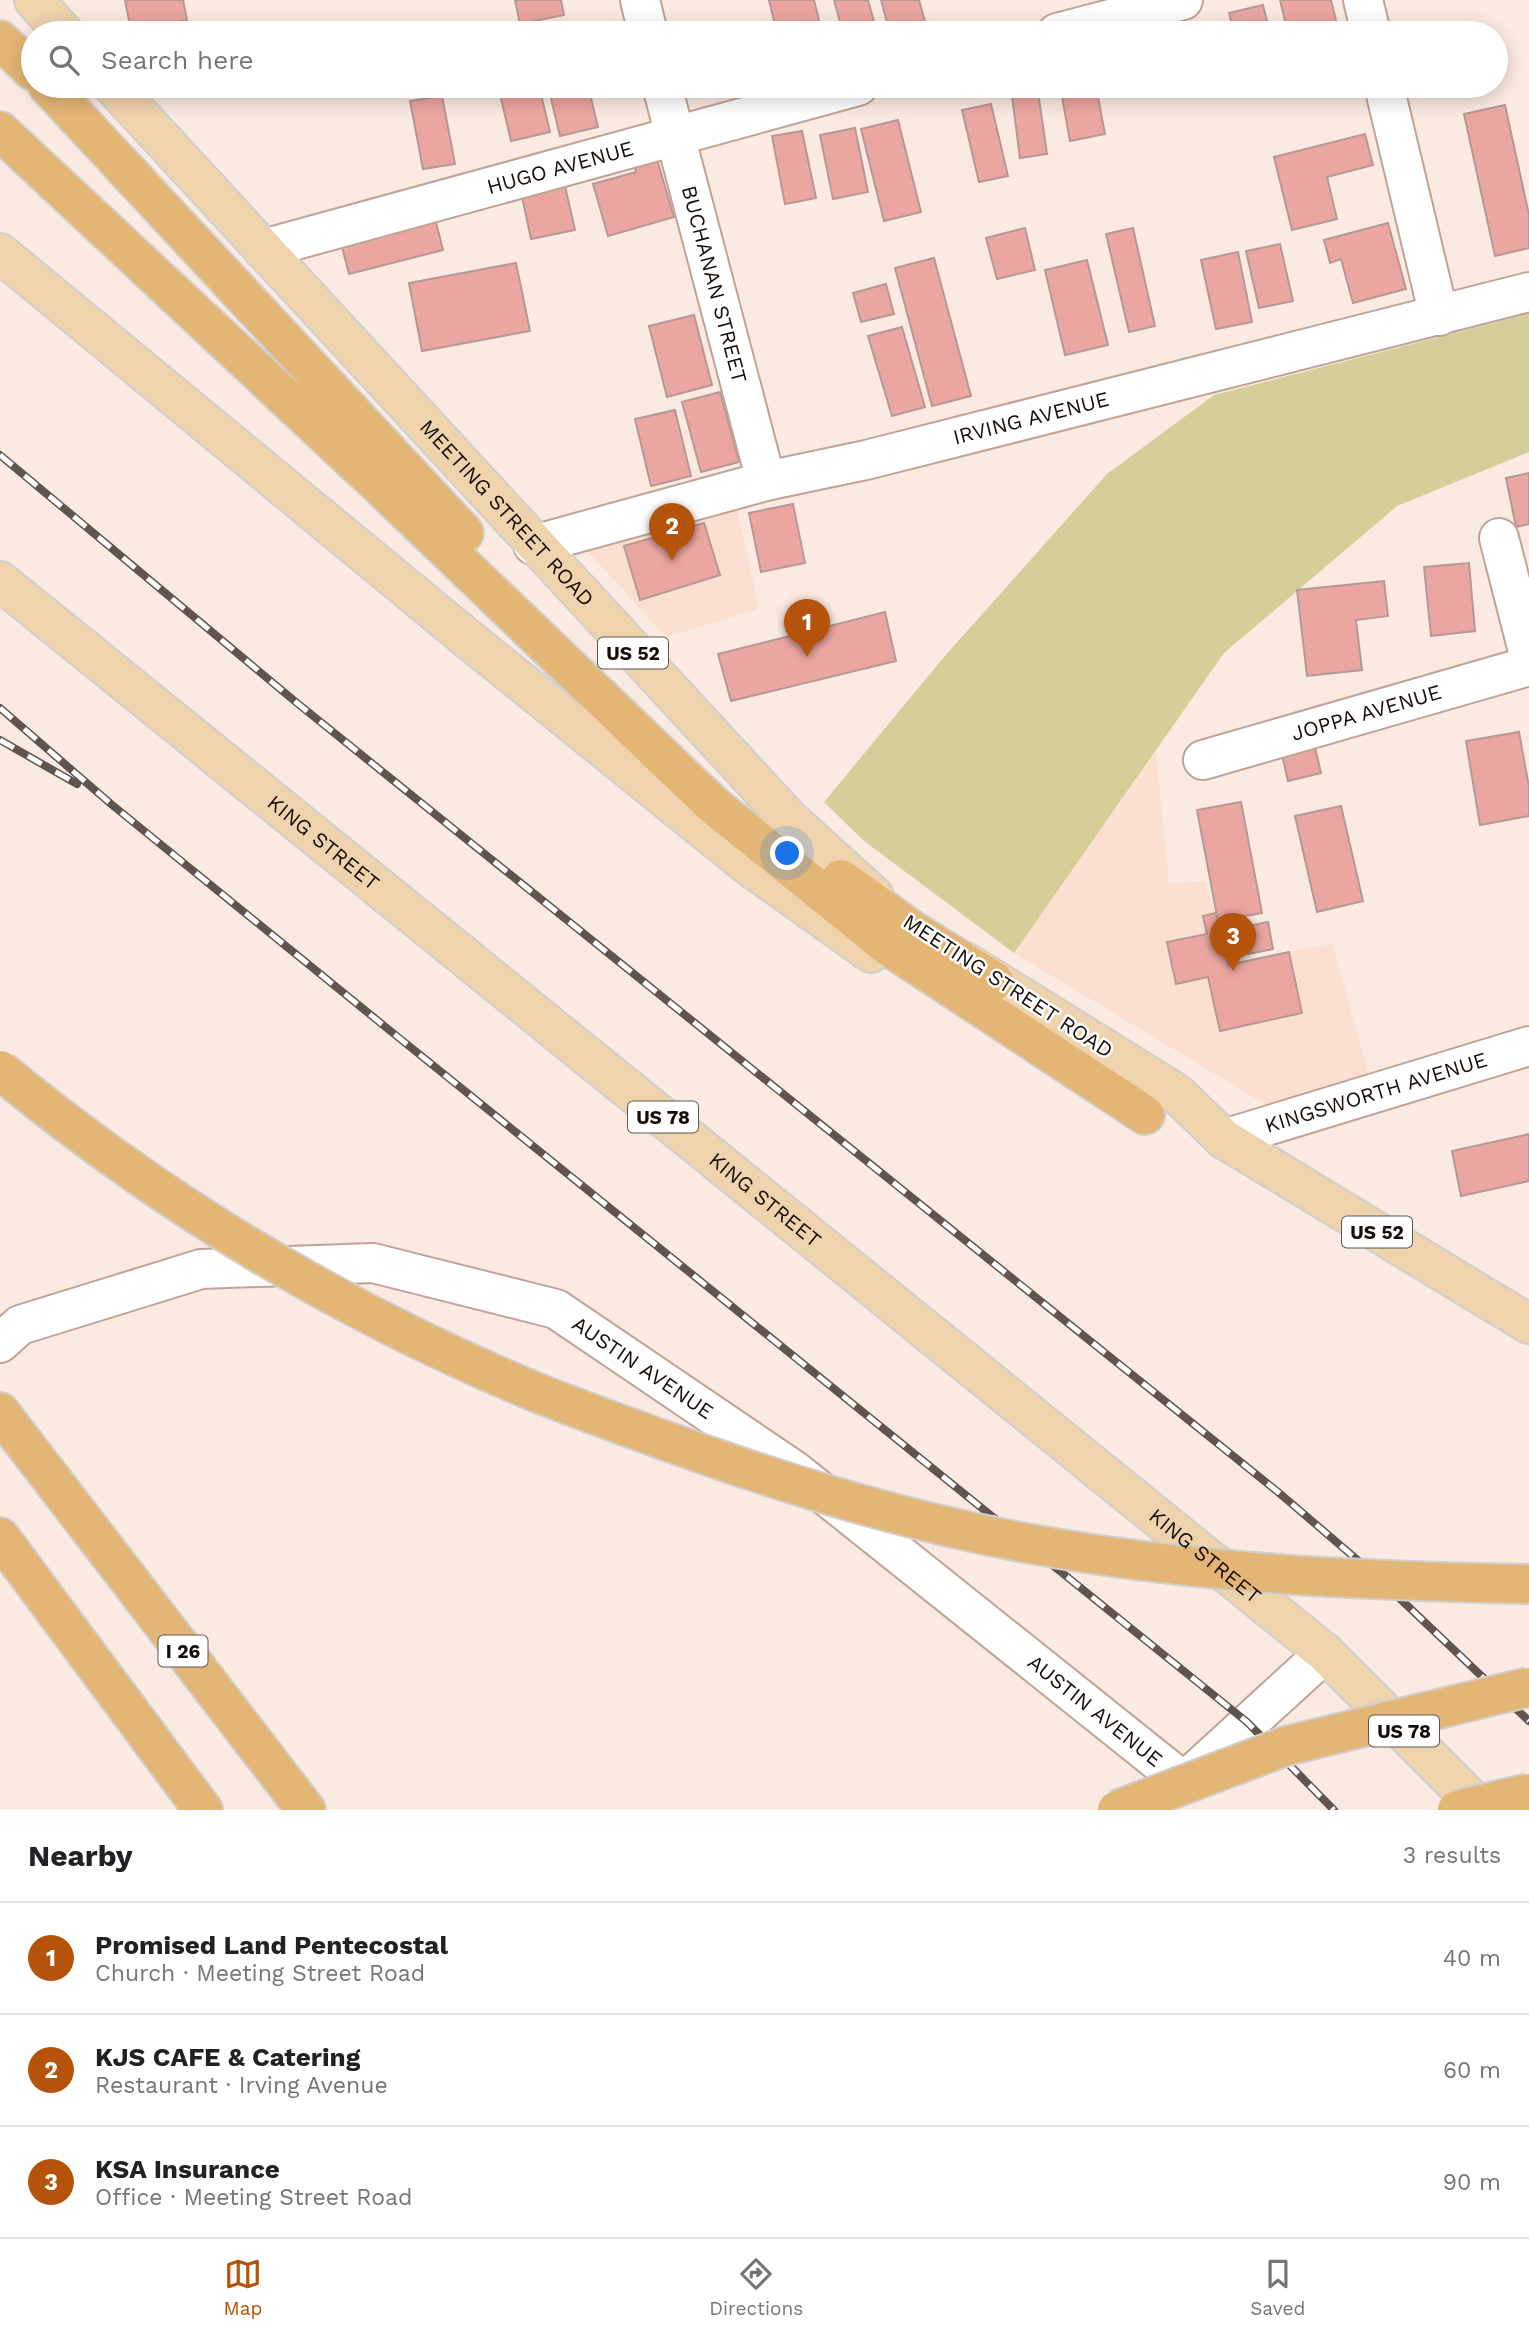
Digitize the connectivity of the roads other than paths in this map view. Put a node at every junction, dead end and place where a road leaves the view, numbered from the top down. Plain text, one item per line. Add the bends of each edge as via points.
1 (34, 0) edge
2 (640, 0) edge
3 (1183, 0) edge
4 (1363, 0) edge
5 (53, 21) edge
6 (646, 21) edge
7 (1103, 21) edge
8 (1368, 21) edge
9 (0, 40) edge
10 (21, 60) edge
11 (59, 98) edge
12 (124, 98) edge
13 (665, 98) edge
14 (812, 98) edge
15 (1387, 98) edge
16 (0, 131) edge
17 (675, 134) junction
18 (263, 249) junction
19 (0, 253) edge
20 (1529, 292) edge
21 (1439, 316) junction
22 (766, 481) junction
23 (1499, 538) dead end
24 (533, 545) junction
25 (0, 581) edge
26 (1529, 655) edge
27 (1529, 666) edge
28 (1203, 760) dead end
29 (994, 981) junction
30 (1529, 1046) edge
31 (0, 1070) edge
32 (1145, 1115) junction
33 (1224, 1139) junction
34 (1529, 1325) edge
35 (0, 1343) edge
36 (0, 1412) edge
37 (0, 1537) edge
38 (1529, 1584) edge
39 (1325, 1653) junction
40 (1529, 1687) edge
41 (1529, 1793) edge
42 (203, 1810) edge
43 (306, 1810) edge
44 (1116, 1810) edge
45 (1457, 1810) edge
46 (1482, 1810) edge

1 - 5 main road
2 - 6 street
3 - 7 street
4 - 8 street
9 - 10 highway
11 - 29 highway via 468,537 674,733 764,818 813,857 912,930
12 - 18 main road, MEETING STREET ROAD / US 52
13 - 17 street, BUCHANAN STREET
14 - 17 street, HUGO AVENUE
15 - 21 street
16 - 32 highway via 712,804 887,946
17 - 18 street, HUGO AVENUE
17 - 22 street, BUCHANAN STREET
18 - 24 main road, MEETING STREET ROAD / US 52
19 - 32 main road, MEETING STREET ROAD / US 52 via 749,866 914,984 1045,1063
20 - 21 street, IRVING AVENUE
21 - 22 street, IRVING AVENUE
22 - 24 street, IRVING AVENUE
23 - 26 street
24 - 29 main road, MEETING STREET ROAD / US 52 via 815,844 916,928
25 - 39 main road, KING STREET / US 78
27 - 28 street, JOPPA AVENUE
29 - 33 main road, MEETING STREET ROAD / US 52 via 1176,1093
30 - 33 street, KINGSWORTH AVENUE
31 - 38 highway, bridge via 152,1185 380,1318 514,1383 808,1491 933,1524 1148,1560 1328,1576
32 - 33 main road, MEETING STREET ROAD / US 52
33 - 34 main road, MEETING STREET ROAD / US 52
35 - 39 street, AUSTIN AVENUE via 20,1325 201,1269 373,1263 556,1309 795,1471 1184,1782
36 - 43 highway, I 26
37 - 42 highway
39 - 46 main road, KING STREET / US 78
40 - 44 highway, bridge via 1286,1746
41 - 45 highway, bridge

